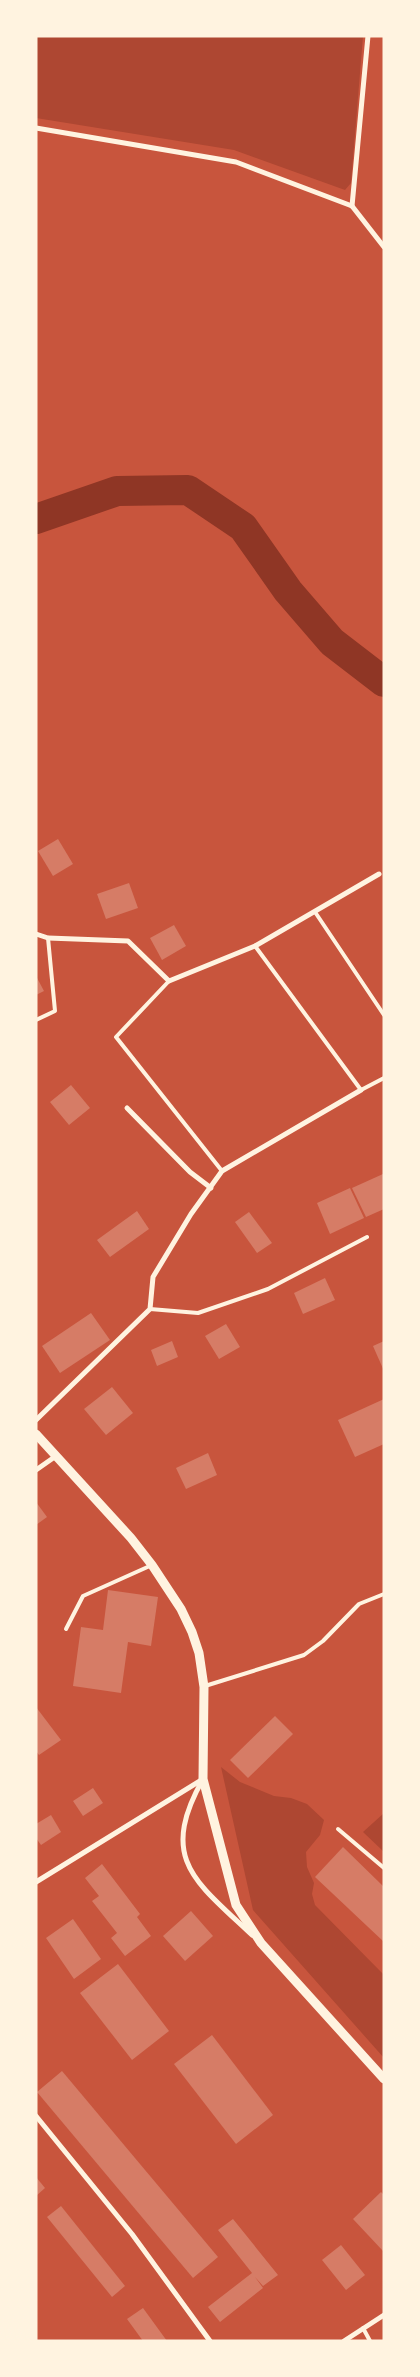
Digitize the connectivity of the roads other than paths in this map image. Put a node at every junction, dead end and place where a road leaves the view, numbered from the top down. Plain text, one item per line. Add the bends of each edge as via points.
1 (368, 36) edge
2 (36, 128) edge
3 (352, 206) junction
4 (384, 247) edge
5 (379, 874) dead end
6 (315, 912) junction
7 (36, 934) edge
8 (48, 938) junction
9 (255, 946) junction
10 (169, 981) junction
11 (384, 1015) edge
12 (36, 1020) edge
13 (384, 1078) edge
14 (361, 1090) junction
15 (127, 1108) dead end
16 (222, 1171) junction
17 (211, 1188) junction
18 (366, 1237) dead end
19 (150, 1309) junction
20 (36, 1420) edge
21 (36, 1434) edge
22 (56, 1456) junction
23 (36, 1470) edge
24 (152, 1564) junction
25 (384, 1594) edge
26 (66, 1628) dead end
27 (204, 1687) junction
28 (203, 1779) junction
29 (338, 1829) dead end
30 (384, 1868) edge
31 (36, 1882) edge
32 (260, 1943) junction
33 (384, 2079) edge
34 (36, 2116) edge
35 (384, 2315) edge
36 (363, 2328) junction
37 (210, 2341) edge
38 (344, 2341) edge
39 (370, 2341) edge

1 - 3 street
2 - 3 street via 236,162
3 - 4 street
5 - 6 street
6 - 9 street
6 - 11 lane
7 - 8 street
8 - 10 street via 128,941
8 - 12 lane via 55,1010
9 - 10 street
9 - 14 lane
10 - 16 lane via 116,1037
13 - 14 lane
14 - 16 street
15 - 17 street via 190,1172
16 - 17 street
17 - 19 street via 153,1277
18 - 19 lane via 268,1289 198,1313
19 - 20 street
21 - 22 street
22 - 23 street
22 - 24 street
24 - 26 lane via 83,1596
24 - 27 street via 182,1609 192,1632
25 - 27 lane via 359,1604 323,1641 304,1655
27 - 28 street
28 - 31 street
28 - 32 street via 236,1905
28 - 32 street via 189,1804 183,1827 185,1861 215,1900
29 - 30 lane
32 - 33 street
34 - 37 street via 132,2234
35 - 36 street
36 - 38 street
36 - 39 lane

